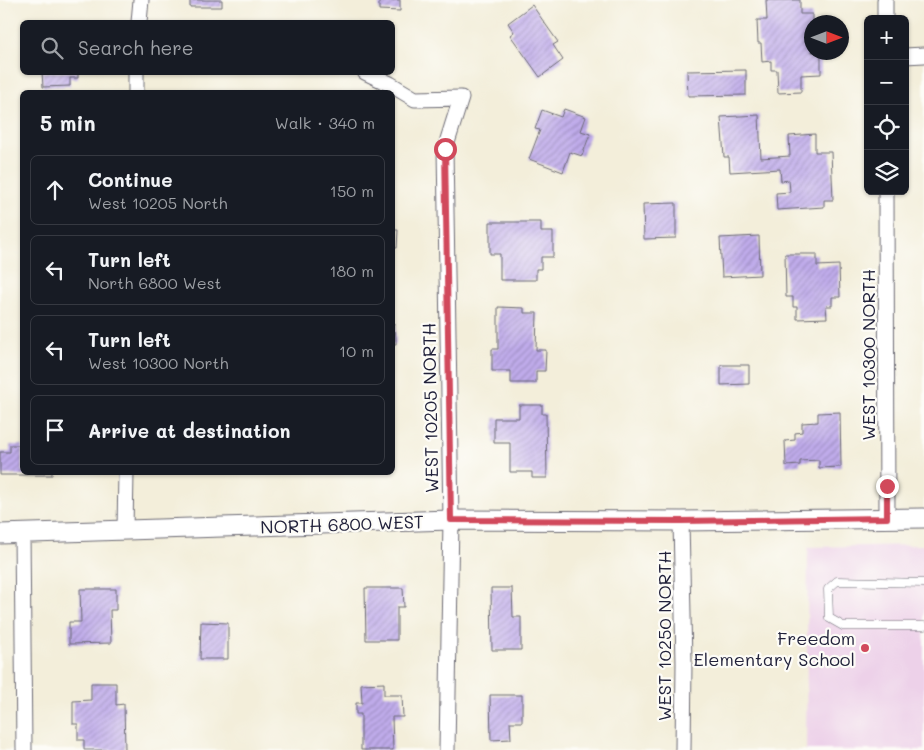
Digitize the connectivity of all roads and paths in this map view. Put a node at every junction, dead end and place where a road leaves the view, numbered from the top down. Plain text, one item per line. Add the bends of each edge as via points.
1 (141, 0) edge
2 (885, 0) edge
3 (885, 15) edge
4 (139, 20) edge
5 (924, 55) edge
6 (909, 56) edge
7 (136, 75) edge
8 (371, 75) edge
9 (136, 90) edge
10 (886, 195) edge
11 (126, 475) edge
12 (887, 518) junction
13 (924, 518) edge
14 (451, 520) junction
15 (681, 521) junction
16 (125, 530) junction
17 (22, 532) junction
18 (0, 534) edge
19 (924, 582) edge
20 (924, 626) edge
21 (24, 750) edge
22 (447, 750) edge
23 (683, 750) edge

1 - 4 street
2 - 3 street
5 - 6 street
7 - 9 street
8 - 14 street, WEST 10205 NORTH via 414,98 461,98 445,149
10 - 12 street, WEST 10300 NORTH
11 - 16 street
12 - 13 street, NORTH 6800 WEST
12 - 15 street, NORTH 6800 WEST
14 - 15 street, NORTH 6800 WEST
14 - 16 street, NORTH 6800 WEST
14 - 22 street, WEST 10205 NORTH
15 - 23 street, WEST 10250 NORTH
16 - 17 street, NORTH 6800 WEST
17 - 18 street, NORTH 6800 WEST
17 - 21 street
19 - 20 lane via 837,581 828,589 830,618 843,626

